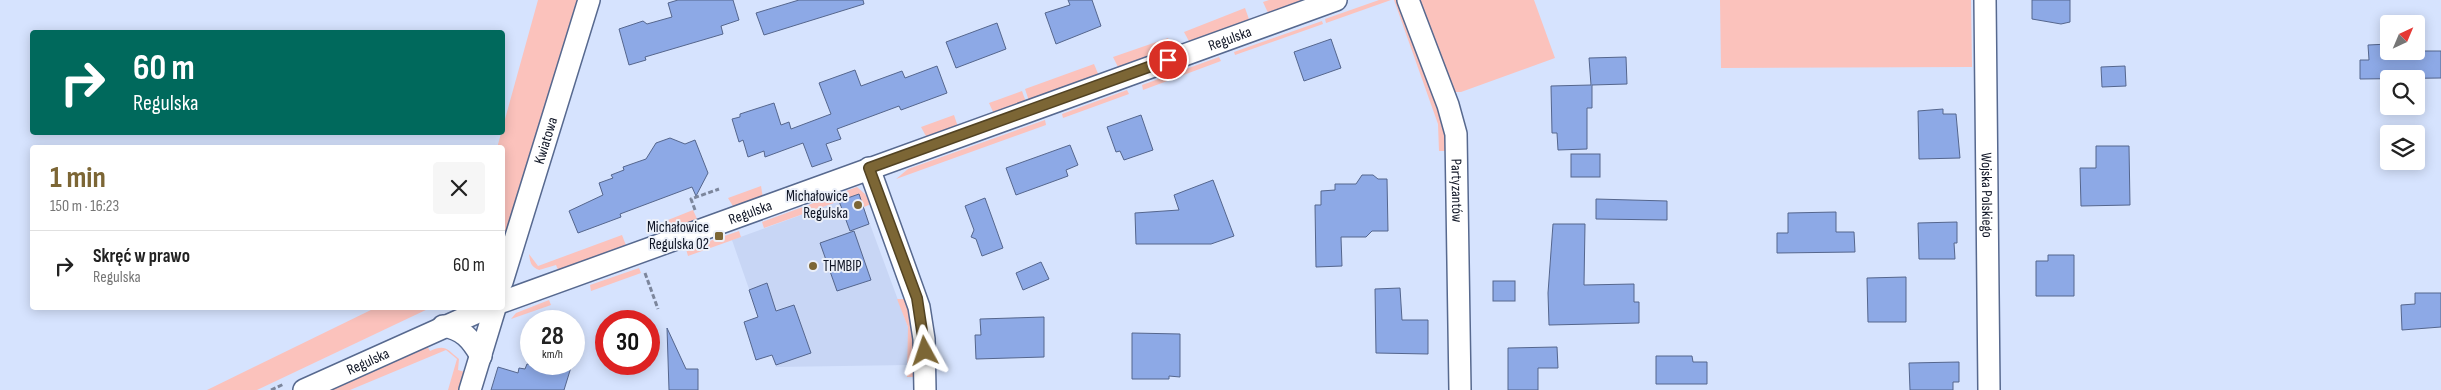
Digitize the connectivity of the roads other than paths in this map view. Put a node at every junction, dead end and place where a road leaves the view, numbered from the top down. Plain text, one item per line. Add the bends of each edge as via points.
1 (589, 0) edge
2 (1336, 0) edge
3 (1408, 0) edge
4 (1985, 0) edge
5 (869, 168) junction
6 (505, 272) edge
7 (505, 301) edge
8 (481, 310) edge
9 (494, 310) edge
10 (443, 326) junction
11 (480, 356) junction
12 (304, 390) edge
13 (470, 390) edge
14 (926, 390) edge
15 (1460, 390) edge
16 (1989, 390) edge

1 - 6 street, Kwiatowa
2 - 5 street, Regulska
3 - 15 street, Partyzantów via 1448,105 1457,140
4 - 16 street, Wojska Polskiego
5 - 7 street, Regulska
5 - 14 street via 920,307
8 - 10 street, Regulska
9 - 11 street
10 - 11 street via 466,334
10 - 12 street, Regulska
11 - 13 street

